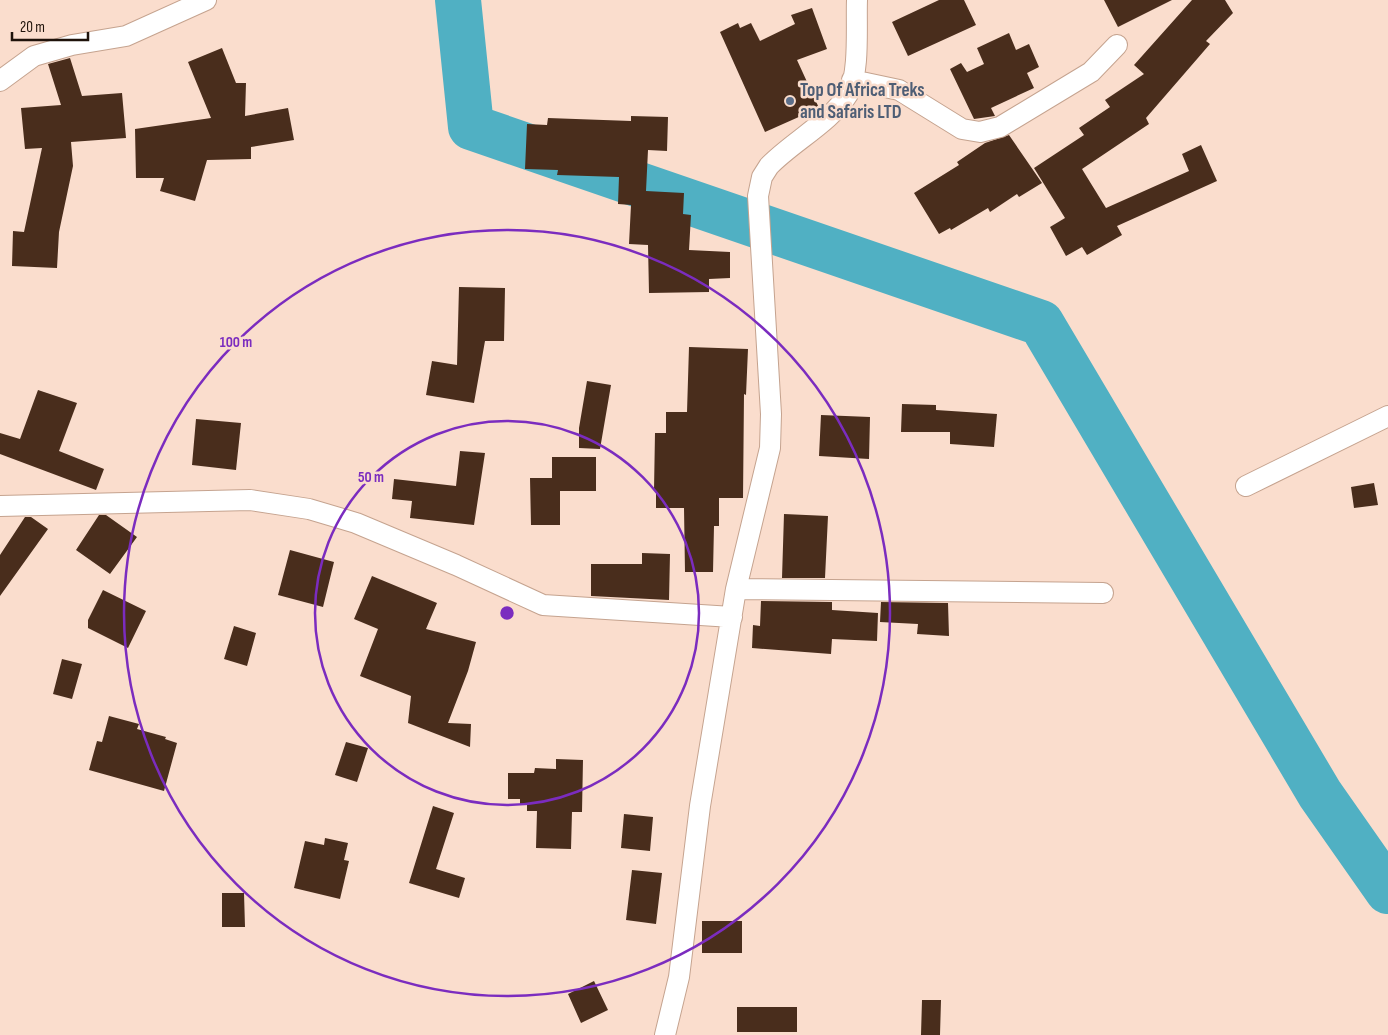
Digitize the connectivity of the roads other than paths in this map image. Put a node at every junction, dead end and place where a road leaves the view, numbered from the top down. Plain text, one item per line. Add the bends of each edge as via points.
1 (206, 0) edge
2 (857, 0) edge
3 (1117, 45) dead end
4 (852, 80) junction
5 (0, 81) edge
6 (1388, 416) edge
7 (1246, 486) dead end
8 (0, 506) edge
9 (736, 590) junction
10 (1103, 593) dead end
11 (732, 616) junction
12 (665, 1035) edge

1 - 5 street via 126,36 72,45 34,56
2 - 4 street
3 - 4 street via 1090,72 1000,127 980,132 962,129 899,90
4 - 9 street via 848,94 831,113 777,158 762,177 758,196 771,414 770,448
6 - 7 street
8 - 11 street via 250,500 309,510 356,523 542,605
9 - 10 street
9 - 11 street
11 - 12 street via 700,806 679,977

